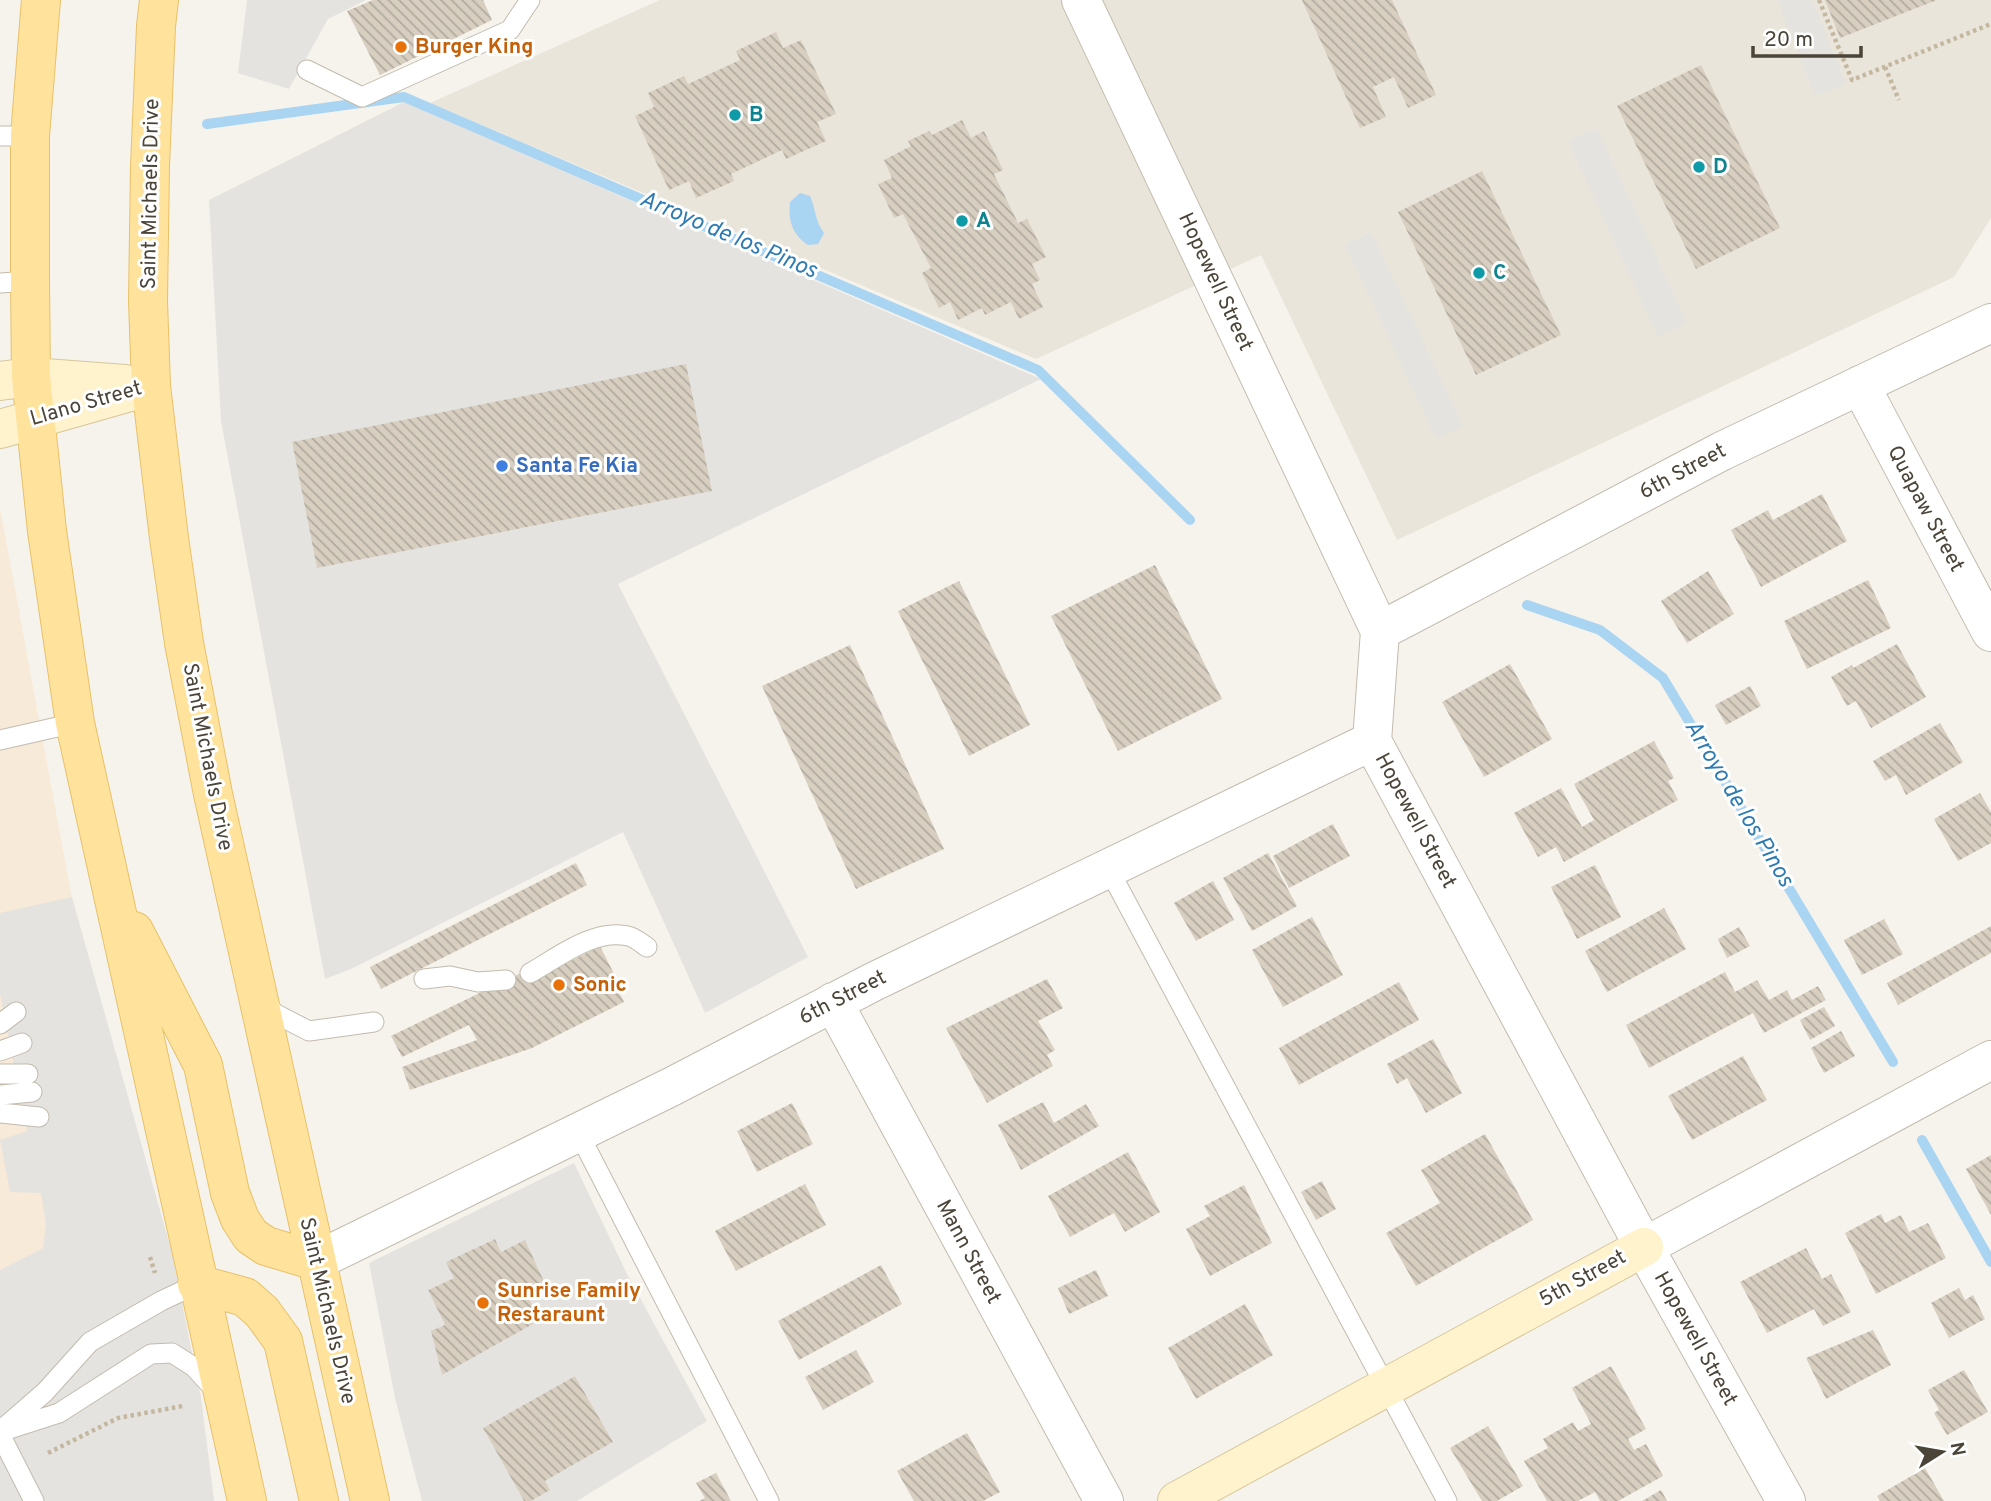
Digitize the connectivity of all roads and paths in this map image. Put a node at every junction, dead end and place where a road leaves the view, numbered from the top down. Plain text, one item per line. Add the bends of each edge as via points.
1 (41, 0) edge
2 (159, 0) edge
3 (530, 0) edge
4 (1081, 0) edge
5 (1819, 0) edge
6 (1991, 23) edge
7 (1885, 67) junction
8 (307, 70) dead end
9 (1899, 100) dead end
10 (15, 136) edge
11 (15, 282) edge
12 (1991, 323) edge
13 (15, 379) edge
14 (1860, 385) junction
15 (151, 386) junction
16 (18, 424) edge
17 (1380, 631) junction
18 (1991, 632) edge
19 (75, 723) junction
20 (0, 740) edge
21 (1372, 741) junction
22 (1108, 869) junction
23 (110, 886) junction
24 (647, 947) dead end
25 (530, 973) dead end
26 (424, 979) dead end
27 (506, 980) dead end
28 (256, 985) junction
29 (833, 1002) junction
30 (16, 1012) dead end
31 (374, 1022) dead end
32 (0, 1024) edge
33 (22, 1043) dead end
34 (0, 1051) edge
35 (1991, 1060) edge
36 (0, 1074) edge
37 (0, 1095) edge
38 (0, 1113) edge
39 (38, 1118) dead end
40 (578, 1132) junction
41 (1643, 1247) junction
42 (150, 1257) dead end
43 (316, 1261) junction
44 (155, 1274) dead end
45 (197, 1284) junction
46 (1386, 1387) junction
47 (223, 1399) junction
48 (183, 1406) dead end
49 (0, 1432) edge
50 (48, 1453) dead end
51 (34, 1501) edge
52 (247, 1501) edge
53 (319, 1501) edge
54 (370, 1501) edge
55 (769, 1501) edge
56 (1104, 1501) edge
57 (1177, 1501) edge
58 (1447, 1501) edge
59 (1786, 1501) edge

1 - 10 main road
2 - 15 main road, Saint Michaels Drive via 150,166
3 - 8 lane via 510,30 362,97
4 - 17 street, Hopewell Street
5 - 7 path via 1852,80
6 - 7 path
7 - 9 path
10 - 11 main road
11 - 13 main road
12 - 14 street, 6th Street
13 - 15 street, Llano Street
13 - 16 main road
14 - 17 street, 6th Street via 1722,451
14 - 18 street, Quapaw Street
15 - 16 street, Llano Street
15 - 28 main road, Saint Michaels Drive via 184,643
16 - 19 main road via 47,531
17 - 21 street, Hopewell Street
19 - 20 lane
19 - 23 main road
21 - 22 street, 6th Street
21 - 41 street, Hopewell Street
22 - 29 street, 6th Street
22 - 46 lane
23 - 43 main road via 203,1065 230,1193 240,1219 251,1236 266,1246
23 - 45 main road
24 - 25 lane via 629,936 611,935 588,941
26 - 27 lane
28 - 31 lane via 274,1013 309,1031
28 - 43 main road, Saint Michaels Drive
29 - 40 street, 6th Street
29 - 56 street, Mann Street
30 - 32 lane
33 - 34 lane
35 - 41 street, 5th Street
36 - 37 lane via 30,1083
38 - 39 lane
40 - 43 street, 6th Street
40 - 55 lane
41 - 46 street, 5th Street
41 - 59 street, Hopewell Street
42 - 44 path
43 - 54 main road, Saint Michaels Drive
45 - 47 main road
45 - 49 lane via 90,1342 45,1392
45 - 53 main road via 245,1297 284,1341
46 - 57 street, 5th Street
46 - 58 lane
47 - 49 lane via 194,1367 172,1353 152,1354 59,1413
47 - 52 main road
48 - 50 path via 118,1418
49 - 51 lane

